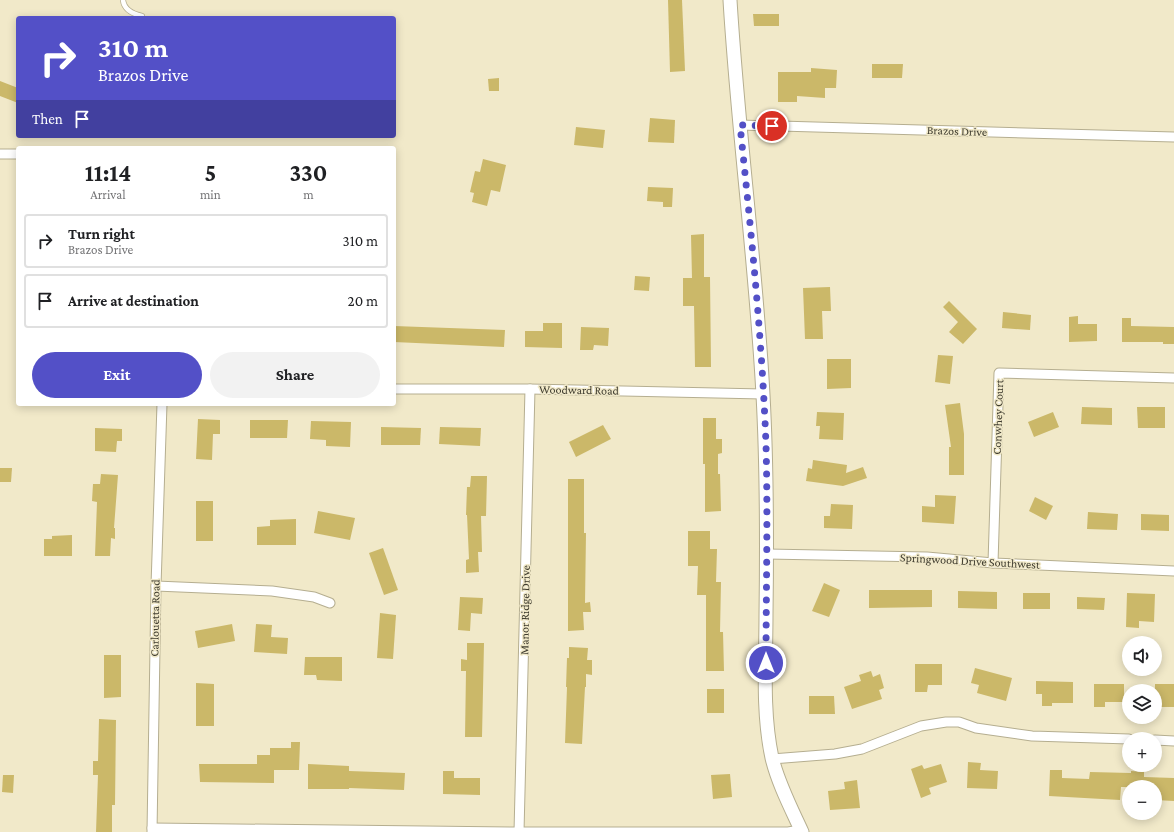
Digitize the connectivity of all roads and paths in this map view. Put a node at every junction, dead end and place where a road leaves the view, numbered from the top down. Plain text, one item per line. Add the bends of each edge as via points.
1 (123, 0) edge
2 (730, 0) edge
3 (142, 16) dead end
4 (740, 125) junction
5 (1174, 137) edge
6 (0, 154) edge
7 (16, 154) edge
8 (1174, 378) edge
9 (396, 389) edge
10 (530, 389) junction
11 (763, 394) junction
12 (162, 406) edge
13 (767, 554) junction
14 (993, 563) junction
15 (1174, 571) edge
16 (156, 586) junction
17 (330, 603) dead end
18 (1122, 739) edge
19 (1162, 740) edge
20 (1174, 741) edge
21 (772, 759) junction
22 (152, 830) edge
23 (801, 831) edge
24 (519, 832) edge

1 - 3 lane via 123,5 128,10
2 - 4 street
4 - 5 street, Brazos Drive
4 - 11 street via 753,252
6 - 7 street
8 - 14 street, Conwhey Court via 999,373
9 - 10 street, Woodward Road
10 - 11 street, Woodward Road
10 - 24 street, Manor Ridge Drive
11 - 13 street
12 - 16 street, Carlouetta Road
13 - 14 street, Springwood Drive Southwest via 927,557
13 - 21 street via 766,694 768,738
14 - 15 street, Springwood Drive Southwest
16 - 17 street via 272,591 314,597
16 - 22 street, Carlouetta Road
18 - 21 street via 1032,736 976,728 959,722 946,722 921,726 862,749
19 - 20 street
21 - 23 street
22 - 24 street
23 - 24 street

